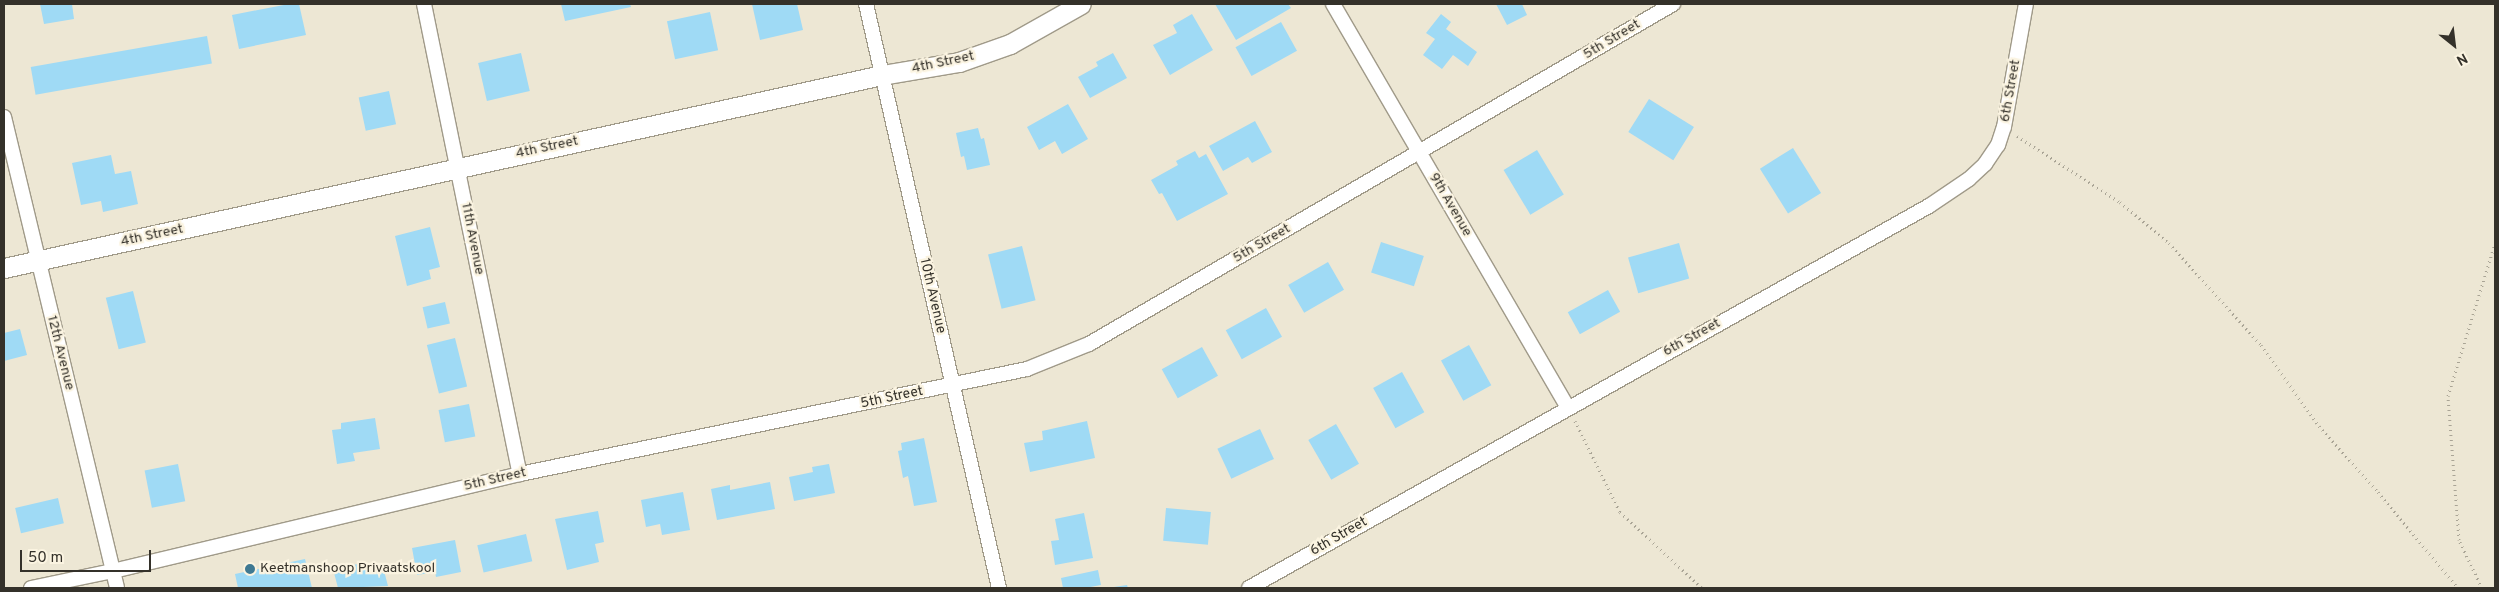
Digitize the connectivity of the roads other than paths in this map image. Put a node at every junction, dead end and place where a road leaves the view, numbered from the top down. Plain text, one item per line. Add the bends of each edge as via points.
1 (424, 4) edge
2 (866, 4) edge
3 (1081, 4) edge
4 (1333, 4) edge
5 (1673, 4) edge
6 (2026, 4) edge
7 (882, 75) junction
8 (4, 117) edge
9 (1420, 153) junction
10 (458, 168) junction
11 (37, 261) junction
12 (4, 268) edge
13 (952, 386) junction
14 (1568, 407) junction
15 (520, 474) junction
16 (114, 571) junction
17 (31, 588) edge
18 (117, 588) edge
19 (999, 588) edge
20 (1249, 588) edge

1 - 10 street, 11th Avenue
2 - 7 street, 10th Avenue
3 - 7 street, 4th Street via 986,54
4 - 9 street, 9th Avenue
5 - 9 street, 5th Street
6 - 14 street, 6th Street via 2004,127 1998,145 1985,164 1952,192
7 - 10 street, 4th Street
7 - 13 street, 10th Avenue
8 - 11 street, 12th Avenue
9 - 13 street, 5th Street via 1089,344 1027,370
9 - 14 street, 9th Avenue
10 - 11 street, 4th Street
10 - 15 street, 11th Avenue
11 - 12 street, 4th Street
11 - 16 street, 12th Avenue
13 - 15 street, 5th Street
13 - 19 street, 10th Avenue
14 - 20 street, 6th Street
15 - 16 street, 5th Street
16 - 17 street, 5th Street
16 - 18 street, 12th Avenue

